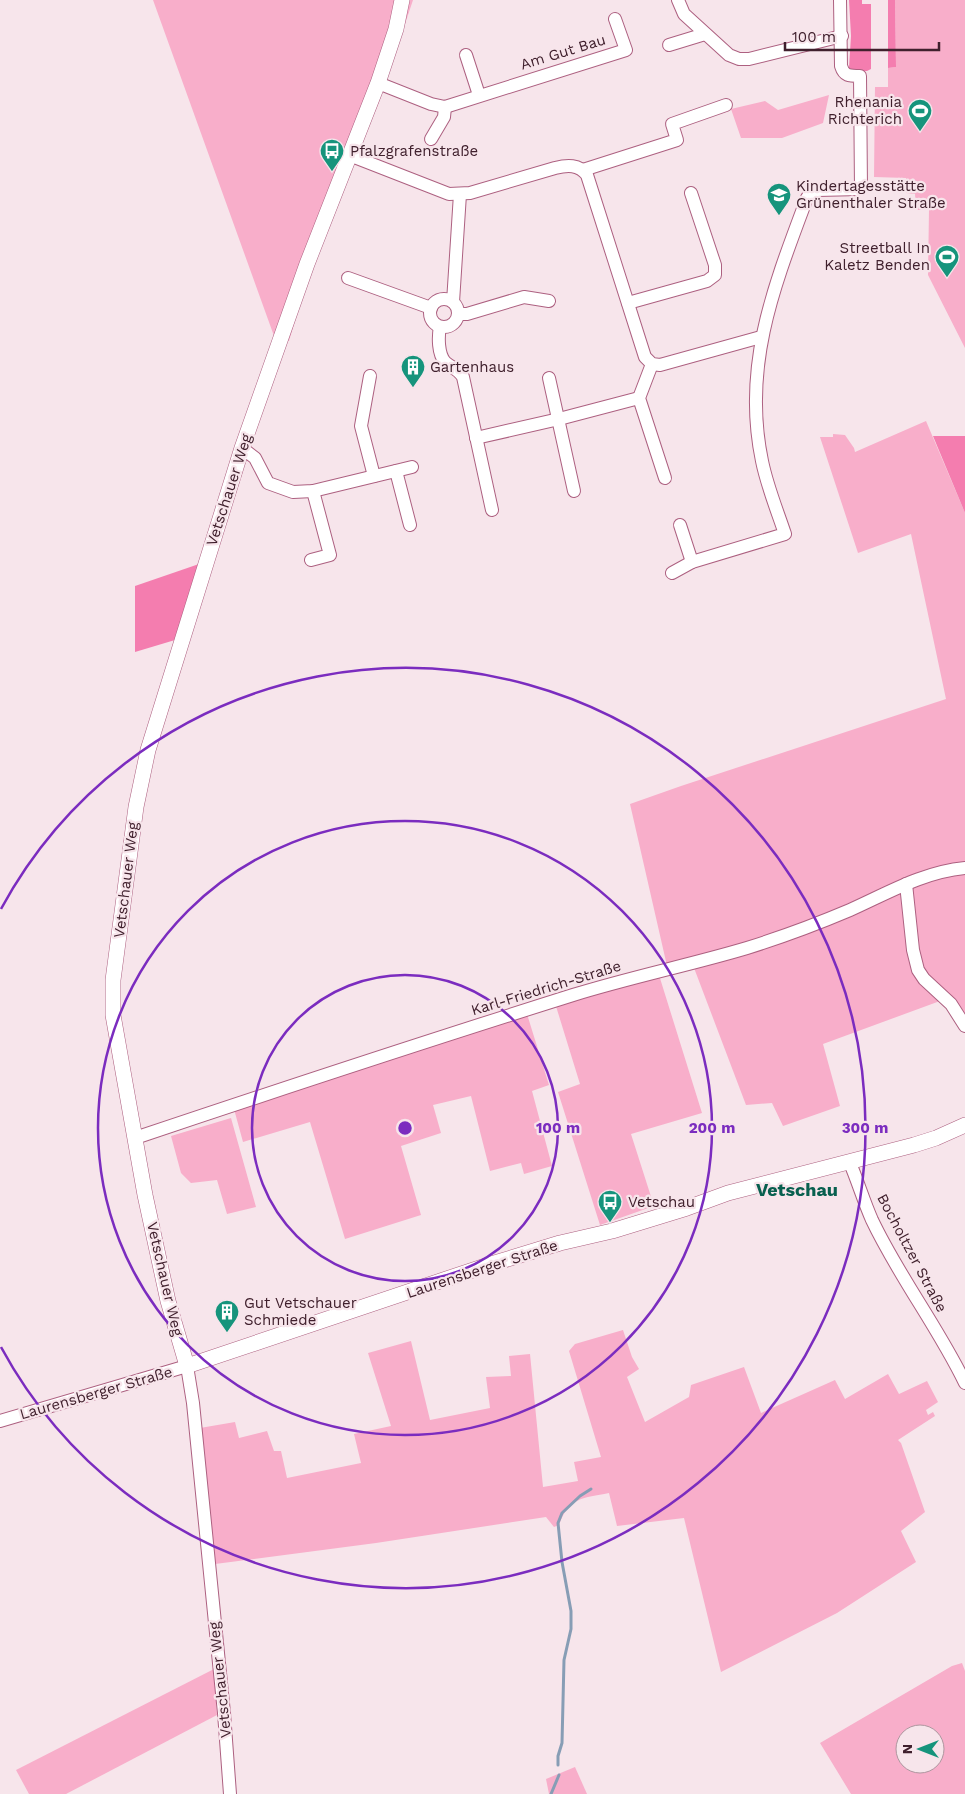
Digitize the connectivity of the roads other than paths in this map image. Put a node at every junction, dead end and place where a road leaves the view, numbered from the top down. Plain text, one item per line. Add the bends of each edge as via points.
1 (402, 0) edge
2 (678, 0) edge
3 (840, 0) edge
4 (615, 19) dead end
5 (705, 34) junction
6 (842, 36) junction
7 (669, 45) dead end
8 (466, 56) dead end
9 (378, 83) junction
10 (479, 96) junction
11 (726, 105) dead end
12 (445, 107) junction
13 (431, 139) dead end
14 (349, 155) junction
15 (584, 170) junction
16 (691, 193) dead end
17 (460, 194) junction
18 (348, 278) dead end
19 (549, 301) dead end
20 (628, 304) junction
21 (431, 308) junction
22 (456, 308) junction
23 (440, 327) junction
24 (762, 337) junction
25 (652, 364) junction
26 (370, 376) dead end
27 (549, 378) dead end
28 (639, 398) junction
29 (559, 419) junction
30 (476, 438) junction
31 (242, 448) junction
32 (412, 467) dead end
33 (396, 471) junction
34 (374, 476) junction
35 (665, 478) dead end
36 (313, 491) junction
37 (574, 491) dead end
38 (492, 510) dead end
39 (410, 525) dead end
40 (680, 525) dead end
41 (311, 560) dead end
42 (692, 562) junction
43 (672, 573) dead end
44 (965, 868) edge
45 (906, 884) junction
46 (965, 1026) edge
47 (965, 1125) edge
48 (135, 1138) junction
49 (850, 1163) junction
50 (187, 1366) junction
51 (965, 1383) edge
52 (0, 1421) edge
53 (230, 1794) edge

1 - 9 street, Vetschauer Weg
2 - 5 street via 684,14
3 - 6 street
4 - 10 street, Am Gut Bau via 626,50
5 - 6 street via 739,59
5 - 7 street
6 - 24 street via 843,73 860,76 861,189 811,192 773,291
8 - 10 street
9 - 12 street
9 - 14 street, Vetschauer Weg
10 - 12 street, Am Gut Bau
11 - 15 street via 672,124 677,140
12 - 13 street via 444,118
14 - 17 street via 449,194
14 - 31 street, Vetschauer Weg
15 - 17 street via 564,166
15 - 20 street
16 - 20 street via 715,274 707,281
17 - 22 street
18 - 21 street
19 - 22 street via 524,297 467,314
20 - 25 street via 645,357
21 - 22 street via 436,302 448,300
21 - 23 street via 431,320
22 - 23 street via 453,325
23 - 30 street via 438,336 442,358 459,370 463,377
24 - 25 street via 660,365
24 - 42 street via 755,383 756,422 766,476 785,534
25 - 28 street
26 - 34 street via 361,426
27 - 29 street
28 - 29 street
28 - 35 street
29 - 30 street
29 - 37 street
30 - 38 street
31 - 36 street via 255,458 268,483 293,492
31 - 48 street, Vetschauer Weg via 148,750 136,807 112,1004
32 - 33 street
33 - 34 street
33 - 39 street
34 - 36 street
36 - 41 street via 330,555
40 - 42 street
42 - 43 street
44 - 45 street, Karl-Friedrich-Straße via 943,871
45 - 46 street via 916,965 924,979 951,1004
45 - 48 street, Karl-Friedrich-Straße via 790,934 575,994
47 - 49 street, Laurensberger Straße via 936,1138
48 - 50 street, Vetschauer Weg via 168,1301
49 - 50 street, Laurensberger Straße via 728,1193 621,1228 488,1265
49 - 51 street, Bocholtzer Straße via 873,1220
50 - 52 street, Laurensberger Straße
50 - 53 street, Vetschauer Weg

